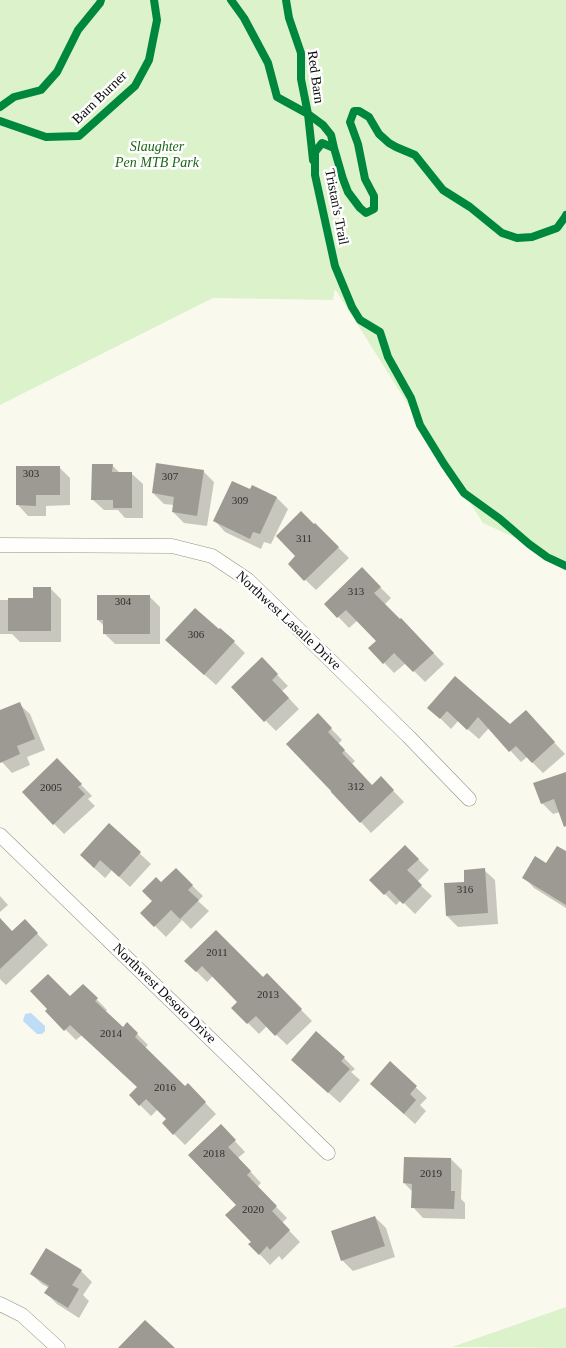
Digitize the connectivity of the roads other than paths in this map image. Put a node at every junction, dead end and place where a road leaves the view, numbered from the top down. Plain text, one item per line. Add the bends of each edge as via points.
1 (0, 545) edge
2 (469, 799) dead end
3 (0, 835) edge
4 (328, 1153) dead end
5 (0, 1304) edge
6 (58, 1348) edge

1 - 2 street, Northwest Lasalle Drive via 172,546 212,556 248,580
3 - 4 street, Northwest Desoto Drive
5 - 6 street via 22,1315

